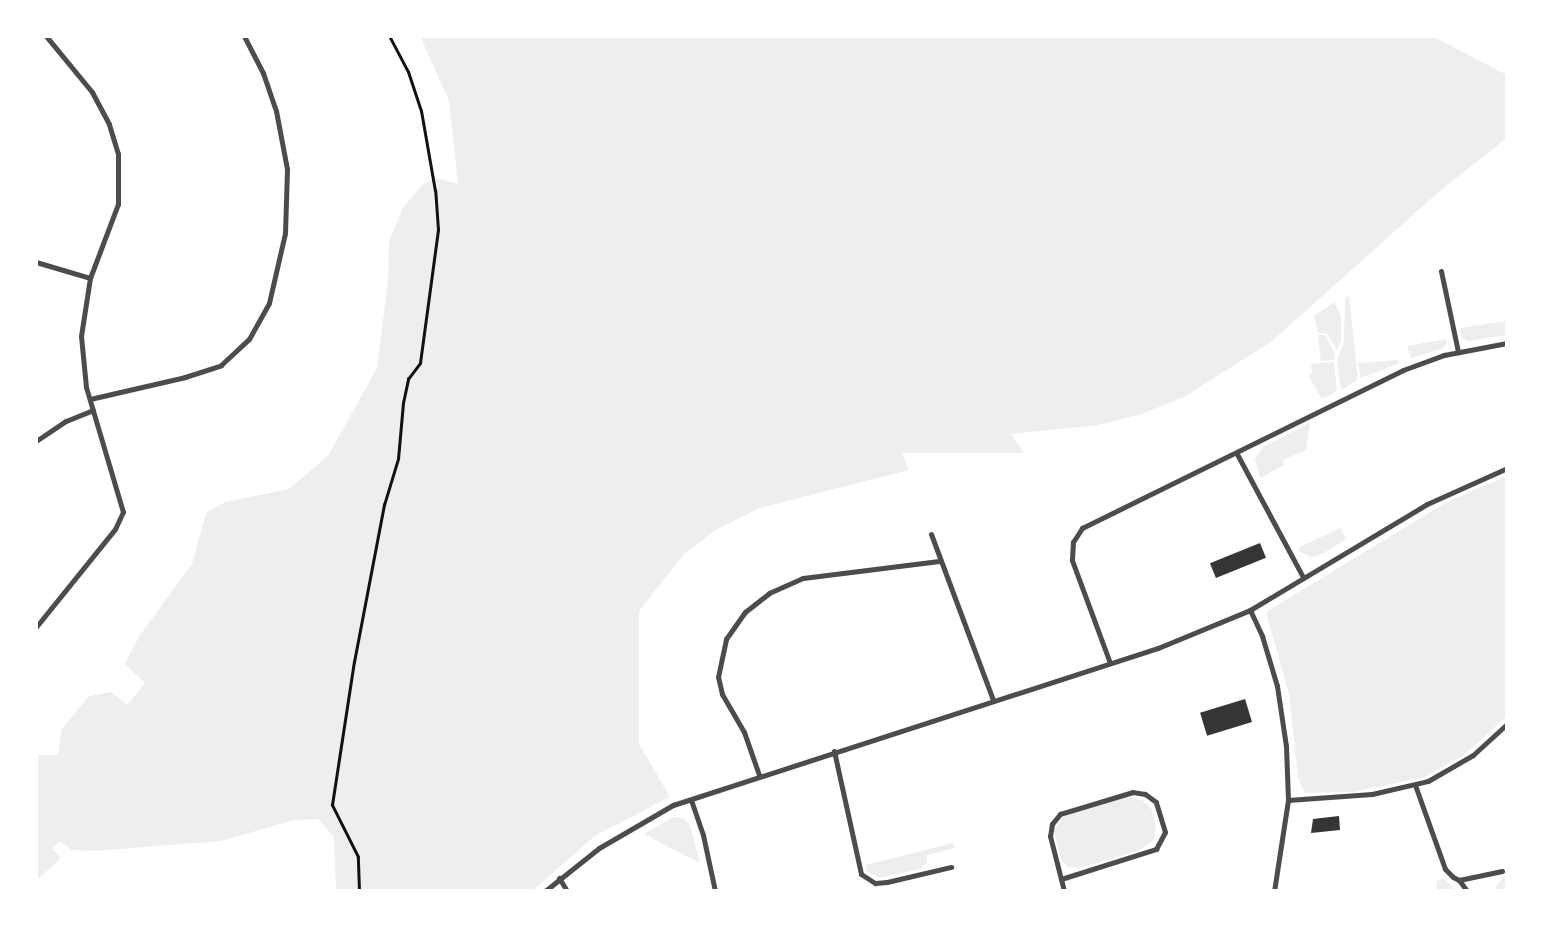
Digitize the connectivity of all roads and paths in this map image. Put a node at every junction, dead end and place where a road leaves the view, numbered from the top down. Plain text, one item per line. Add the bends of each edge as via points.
1 (46, 36) edge
2 (244, 36) edge
3 (389, 36) edge
4 (36, 262) edge
5 (1441, 271) dead end
6 (90, 278) junction
7 (1507, 343) edge
8 (1458, 352) junction
9 (90, 399) junction
10 (93, 410) junction
11 (36, 441) edge
12 (1238, 454) junction
13 (1507, 468) edge
14 (931, 534) dead end
15 (939, 560) junction
16 (1303, 577) junction
17 (1250, 610) junction
18 (36, 626) edge
19 (1110, 663) junction
20 (994, 700) junction
21 (1507, 724) edge
22 (834, 751) junction
23 (759, 775) junction
24 (1415, 785) junction
25 (691, 800) junction
26 (1288, 800) junction
27 (950, 866) dead end
28 (1502, 871) dead end
29 (559, 878) junction
30 (1061, 879) junction
31 (1459, 880) junction
32 (359, 891) edge
33 (545, 891) edge
34 (567, 891) edge
35 (715, 891) edge
36 (1064, 891) edge
37 (1274, 891) edge
38 (1467, 891) edge

1 - 6 street via 92,92 109,124 118,154 120,177 115,216
2 - 9 street via 263,73 276,111 287,169 285,233 268,303 249,339 221,365 185,377
3 - 32 path via 408,72 421,111 435,191 438,230 420,362 408,379 403,403 398,459 384,505 360,629 332,805 358,857
4 - 6 street
5 - 8 street
6 - 9 street via 81,336
7 - 8 street
8 - 12 street via 1403,370 1363,388
9 - 10 street
10 - 11 street via 71,418
10 - 18 street via 121,497 123,517
12 - 16 street
12 - 19 street via 1087,525 1074,537 1072,560
13 - 16 street via 1427,504
14 - 15 street
15 - 20 street
15 - 23 street via 803,578 769,593 745,612 726,639 718,676 722,694 744,732
16 - 17 street
17 - 19 street via 1158,648
17 - 26 street via 1265,646 1280,699
19 - 20 street
20 - 22 street
21 - 24 street via 1459,765
22 - 23 street
22 - 27 street via 861,874 875,883 887,882
23 - 25 street via 704,792
24 - 26 street via 1346,798
24 - 31 street via 1445,868
25 - 29 street via 673,805 637,824
25 - 35 street via 703,835
26 - 37 street
28 - 31 street
29 - 33 street
29 - 34 street
30 - 30 street via 1156,849 1165,832 1156,802 1145,794 1133,792 1060,814 1052,824 1050,836
30 - 36 street
31 - 38 street

